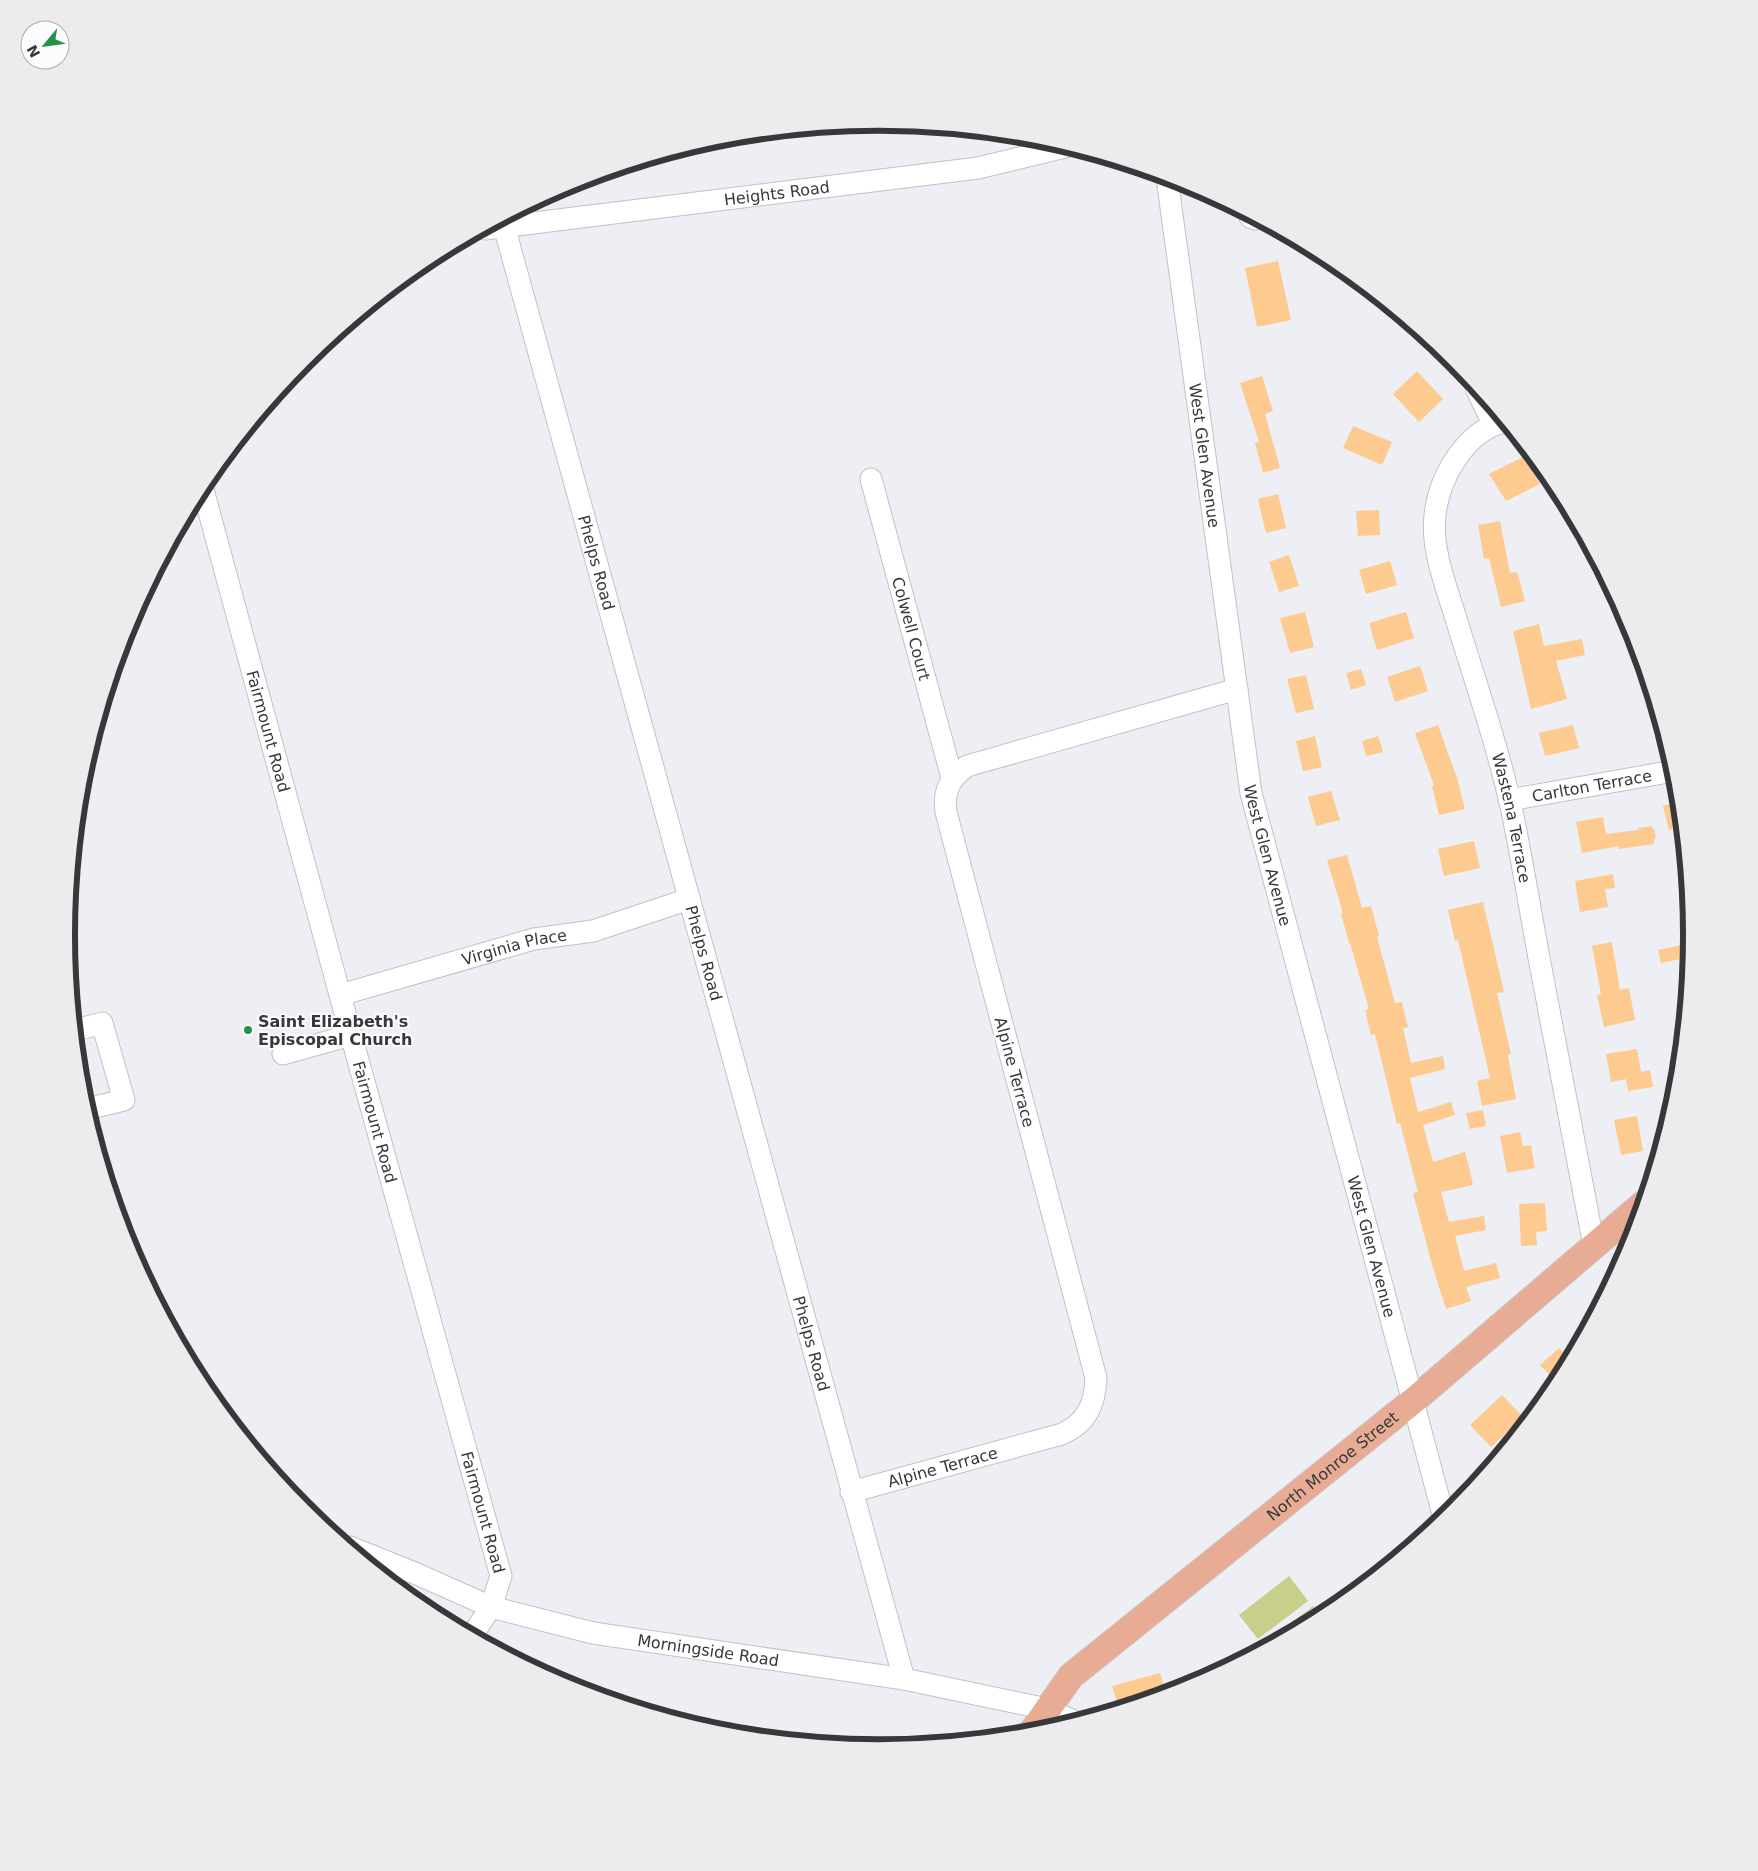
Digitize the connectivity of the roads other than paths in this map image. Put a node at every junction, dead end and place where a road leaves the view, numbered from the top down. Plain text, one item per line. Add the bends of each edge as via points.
1 (1051, 150) edge
2 (1168, 186) edge
3 (507, 223) edge
4 (1499, 423) edge
5 (871, 479) dead end
6 (205, 497) edge
7 (1237, 689) junction
8 (1666, 772) edge
9 (952, 778) junction
10 (1509, 800) junction
11 (689, 899) junction
12 (340, 995) junction
13 (81, 1029) edge
14 (351, 1035) junction
15 (283, 1054) dead end
16 (94, 1107) edge
17 (1633, 1212) edge
18 (1594, 1246) junction
19 (1413, 1401) junction
20 (851, 1492) junction
21 (1442, 1510) edge
22 (365, 1553) edge
23 (491, 1607) junction
24 (474, 1630) edge
25 (904, 1679) junction
26 (1047, 1709) junction
27 (1065, 1717) edge
28 (1037, 1724) edge

1 - 3 street, Heights Road via 978,168
2 - 7 street, West Glen Avenue
3 - 11 street, Phelps Road
4 - 10 street, Wastena Terrace via 1478,435 1460,453 1448,472 1439,493 1435,536
5 - 9 street, Colwell Court
6 - 12 street, Fairmount Road
7 - 9 street via 967,766
7 - 19 street, West Glen Avenue via 1252,793
8 - 10 street, Carlton Terrace
9 - 20 street, Alpine Terrace via 946,789 946,812 1096,1378 1095,1394 1090,1410 1080,1422 1062,1434
10 - 18 street, Wastena Terrace
11 - 12 street, Virginia Place via 593,931 534,939
11 - 20 street, Phelps Road
12 - 14 street, Fairmount Road
13 - 16 street via 102,1023 124,1100
14 - 15 street
14 - 23 street, Fairmount Road via 501,1576
17 - 18 main road, North Monroe Street
18 - 19 main road, North Monroe Street
19 - 21 street, West Glen Avenue
19 - 26 main road, North Monroe Street via 1071,1676
20 - 25 street, Phelps Road
22 - 23 street, Morningside Road
23 - 24 street, Fairmount Road
23 - 25 street, Morningside Road via 593,1633
25 - 26 street, Morningside Road
26 - 27 street, Morningside Road
26 - 28 main road, North Monroe Street

